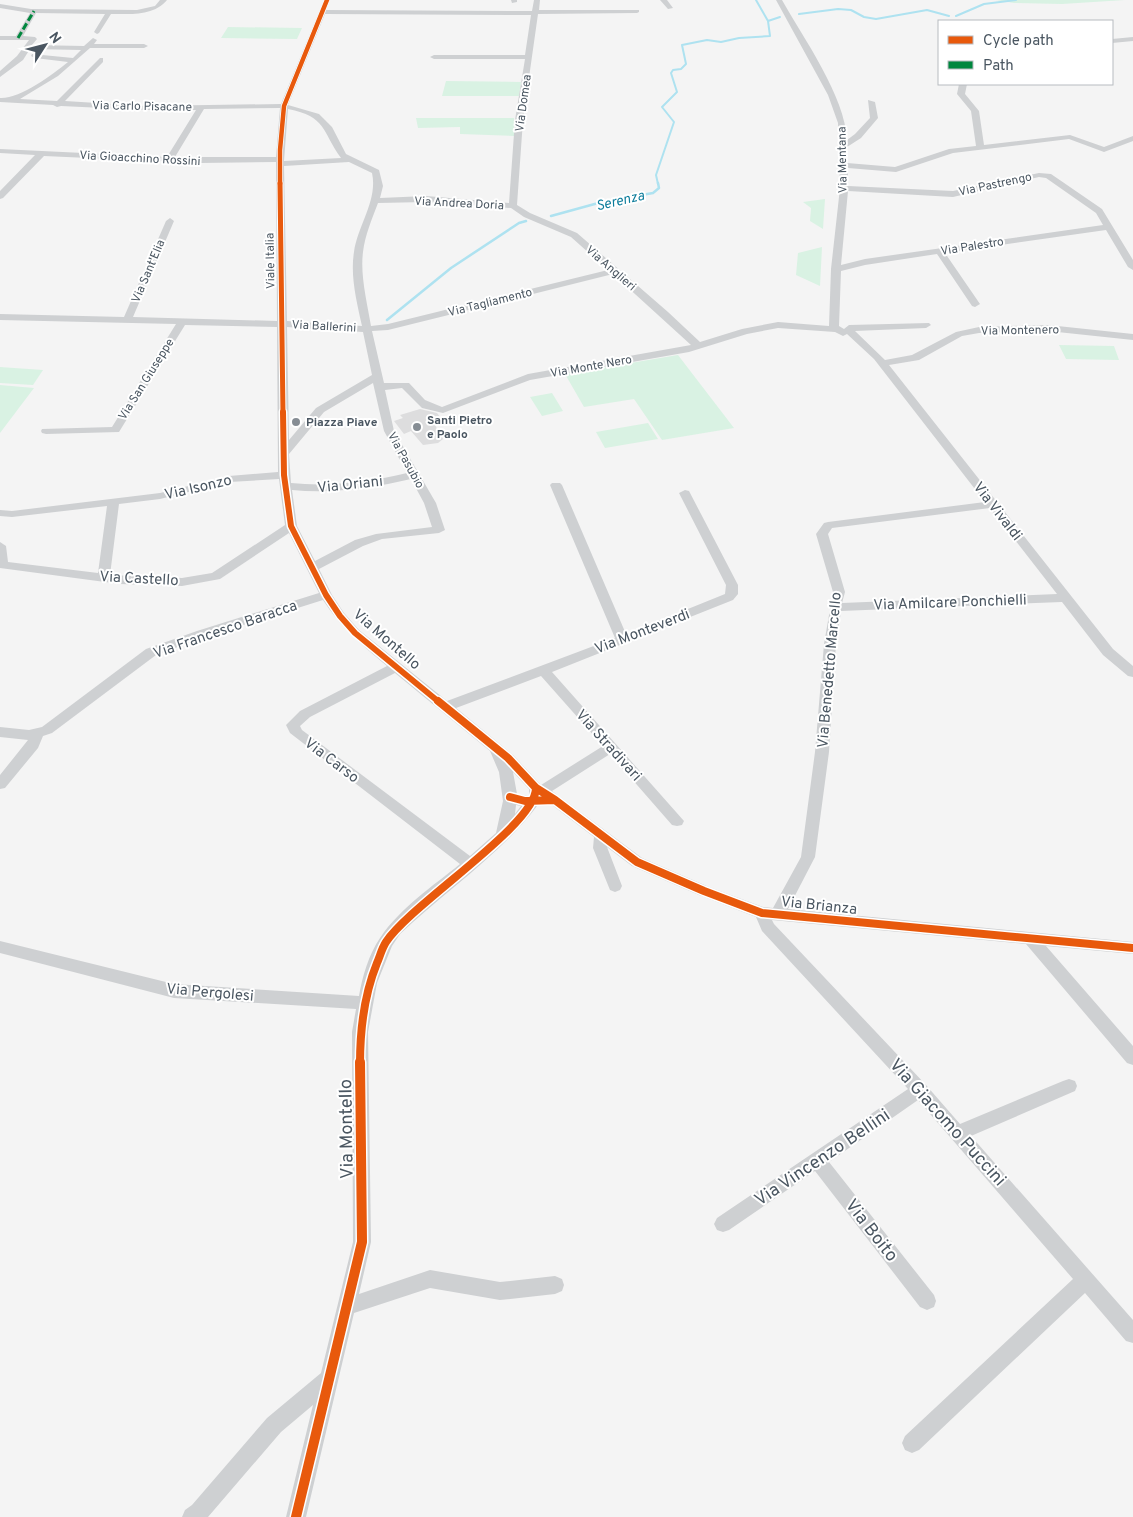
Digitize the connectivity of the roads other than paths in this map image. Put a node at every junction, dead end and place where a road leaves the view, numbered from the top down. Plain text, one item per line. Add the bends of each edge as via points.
1 (164, 0) edge
2 (327, 0) edge
3 (537, 0) edge
4 (663, 0) edge
5 (779, 0) edge
6 (100, 3) dead end
7 (0, 6) edge
8 (670, 8) dead end
9 (34, 11) junction
10 (636, 11) dead end
11 (93, 12) junction
12 (109, 12) junction
13 (322, 12) junction
14 (536, 13) junction
15 (97, 32) dead end
16 (0, 38) edge
17 (18, 38) junction
18 (1133, 39) edge
19 (1113, 41) edge
20 (89, 45) junction
21 (144, 46) dead end
22 (28, 47) junction
23 (35, 56) dead end
24 (434, 57) dead end
25 (529, 57) junction
26 (74, 60) junction
27 (100, 60) dead end
28 (0, 75) edge
29 (963, 85) edge
30 (0, 100) edge
31 (10, 101) junction
32 (871, 102) dead end
33 (57, 105) junction
34 (284, 106) junction
35 (201, 108) junction
36 (1133, 138) edge
37 (844, 145) junction
38 (980, 146) junction
39 (0, 151) edge
40 (42, 153) junction
41 (170, 159) junction
42 (347, 160) junction
43 (280, 161) junction
44 (844, 165) junction
45 (844, 188) junction
46 (0, 196) edge
47 (375, 201) junction
48 (513, 206) junction
49 (170, 221) dead end
50 (1108, 227) junction
51 (939, 251) junction
52 (1133, 267) edge
53 (836, 269) junction
54 (614, 271) junction
55 (975, 304) dead end
56 (0, 317) edge
57 (127, 321) junction
58 (182, 322) junction
59 (282, 324) junction
60 (926, 325) dead end
61 (841, 328) junction
62 (366, 329) junction
63 (1133, 337) edge
64 (698, 346) junction
65 (883, 363) junction
66 (377, 382) junction
67 (46, 431) dead end
68 (284, 453) junction
69 (414, 475) junction
70 (285, 480) junction
71 (556, 485) dead end
72 (685, 493) dead end
73 (113, 503) junction
74 (992, 504) junction
75 (0, 513) edge
76 (291, 526) junction
77 (439, 530) joint
78 (0, 546) edge
79 (1, 566) edge
80 (311, 568) junction
81 (104, 577) junction
82 (326, 595) junction
83 (1065, 598) junction
84 (835, 607) junction
85 (622, 640) junction
86 (396, 667) junction
87 (542, 669) junction
88 (1133, 673) edge
89 (446, 707) junction
90 (0, 732) edge
91 (37, 734) junction
92 (491, 745) junction
93 (611, 747) junction
94 (0, 784) edge
95 (510, 792) junction
96 (540, 792) junction
97 (677, 821) dead end
98 (503, 834) junction
99 (601, 836) junction
100 (471, 864) junction
101 (615, 886) dead end
102 (769, 914) junction
103 (1031, 939) junction
104 (0, 947) edge
105 (1133, 948) edge
106 (364, 1003) junction
107 (1133, 1058) edge
108 (1069, 1086) dead end
109 (920, 1090) junction
110 (958, 1133) junction
111 (817, 1160) junction
112 (722, 1224) dead end
113 (1086, 1280) junction
114 (554, 1285) dead end
115 (927, 1301) dead end
116 (346, 1307) junction
117 (1130, 1325) edge
118 (329, 1378) junction
119 (912, 1443) dead end
120 (192, 1517) edge
121 (296, 1517) edge

1 - 12 street via 151,10
2 - 13 street, Viale Italia
3 - 14 street, Via Domea
4 - 8 street
5 - 37 street, Via Mentana via 832,95 842,123
6 - 11 street
7 - 9 street
9 - 11 street
9 - 17 street
10 - 14 street
11 - 12 street
12 - 15 street
13 - 14 street
13 - 34 street, Viale Italia
14 - 25 street, Via Domea
16 - 17 street
17 - 22 street via 33,38
18 - 19 street
20 - 21 street
20 - 22 street
20 - 26 street
22 - 28 street
23 - 26 street
24 - 25 street
25 - 48 street, Via Domea via 519,120
26 - 31 street
27 - 33 street
29 - 38 street via 961,94 975,112
30 - 31 street, Via Carlo Pisacane
31 - 33 street, Via Carlo Pisacane
32 - 37 street via 874,118 858,136
33 - 35 street, Via Carlo Pisacane
34 - 35 street, Via Carlo Pisacane
34 - 42 street, Via Carlo Pisacane via 305,109 326,122
34 - 43 street, Viale Italia
35 - 41 street
36 - 38 street via 1104,150 1070,137
37 - 44 street, Via Mentana
38 - 44 street via 952,151 896,170
39 - 40 street, Via Gioacchino Rossini
40 - 41 street, Via Gioacchino Rossini
40 - 46 street
41 - 43 street, Via Gioacchino Rossini
42 - 43 street, Via Gioacchino Rossini
42 - 47 street, Via Pasubio via 376,172
43 - 59 street, Viale Italia
44 - 45 street, Via Mentana
45 - 50 street, Via Pastrengo via 952,194 1039,175 1048,176 1099,211
45 - 53 street, Via Mentana
47 - 48 street, Via Andrea Doria via 426,199
47 - 62 street, Via Pasubio via 363,230 358,254
48 - 54 street, Via Anglieri via 526,215 574,235
49 - 57 street, Via Sant'Elia
50 - 51 street, Via Palestro
50 - 52 street, Via Pastrengo
51 - 53 street, Via Palestro
51 - 55 street
53 - 61 street, Via Mentana via 836,305
54 - 62 street, Via Tagliamento via 388,327
54 - 64 street, Via Anglieri
56 - 57 street, Via San Giuseppe
57 - 58 street, Via San Giuseppe
58 - 59 street, Via San Giuseppe
58 - 67 street, Via San Giuseppe via 115,430
59 - 62 street, Via Ballerini
59 - 68 street, Viale Italia
60 - 61 street, Via Monte Nero
61 - 64 street, Via Monte Nero via 778,325 745,331
61 - 65 street, Via Vivaldi
62 - 66 street, Via Pasubio
63 - 65 street, Via Montenero via 1048,328 978,330 959,334 915,358
64 - 66 street, Via Monte Nero via 528,377 443,410 431,410 405,385
65 - 74 street, Via Vivaldi
66 - 68 street via 320,410
66 - 69 street, Via Pasubio via 389,431
68 - 70 street
69 - 70 street, Via Oriani via 349,487 310,488
69 - 77 street, Via Pasubio via 430,503
70 - 73 street, Via Isonzo via 229,479 160,496
70 - 76 street, Via Montello
71 - 85 street
72 - 85 street, Via Monteverdi via 732,586 732,594
73 - 75 street, Via Isonzo
73 - 81 street
74 - 83 street, Via Vivaldi
74 - 84 street, Via Benedetto Marcello via 828,525 822,534 839,592
76 - 80 street, Via Montello
76 - 81 street, Via Castello via 216,576 174,582
77 - 80 street via 380,536
78 - 79 street
79 - 81 street, Via Castello
80 - 82 street, Via Montello
82 - 86 street, Via Montello via 355,633
82 - 91 street, Via Francesco Baracca via 151,652 56,725
83 - 84 street, Via Amilcare Ponchielli
83 - 88 street, Via Vivaldi via 1108,652
84 - 102 street, Via Benedetto Marcello via 822,752 808,857
85 - 87 street, Via Monteverdi
86 - 89 street, Via Montello
86 - 100 street, Via Carso via 305,714 293,725 297,733
87 - 89 street, Via Monteverdi
87 - 93 street, Via Stradivari
89 - 92 street, Via Montello
90 - 91 street
91 - 94 street via 33,745
92 - 95 street, Via Montello via 506,769
92 - 96 street, Via Montello via 516,765
93 - 96 street
93 - 97 street, Via Stradivari
95 - 96 street via 521,802
95 - 96 street via 520,782
95 - 98 street, Via Montello via 510,810
96 - 98 street, Via Montello
96 - 99 street, Via Brianza via 578,816
98 - 100 street, Via Montello
99 - 101 street via 600,848
99 - 102 street, Via Brianza via 629,857 662,874
100 - 106 street, Via Montello via 395,930 385,944
102 - 103 street, Via Brianza
102 - 109 street, Via Giacomo Puccini via 767,927
103 - 105 street, Via Brianza
103 - 107 street
104 - 106 street, Via Pergolesi via 174,991
106 - 116 street, Via Montello via 360,1032 363,1229
108 - 110 street
109 - 110 street, Via Giacomo Puccini
109 - 111 street, Via Vincenzo Bellini
110 - 113 street, Via Giacomo Puccini
111 - 112 street, Via Vincenzo Bellini
111 - 115 street, Via Boito
113 - 117 street, Via Giacomo Puccini
113 - 119 street
114 - 116 street via 500,1291 430,1279
116 - 118 street, Via Montello
118 - 120 street via 274,1425
118 - 121 street, Via Montello

